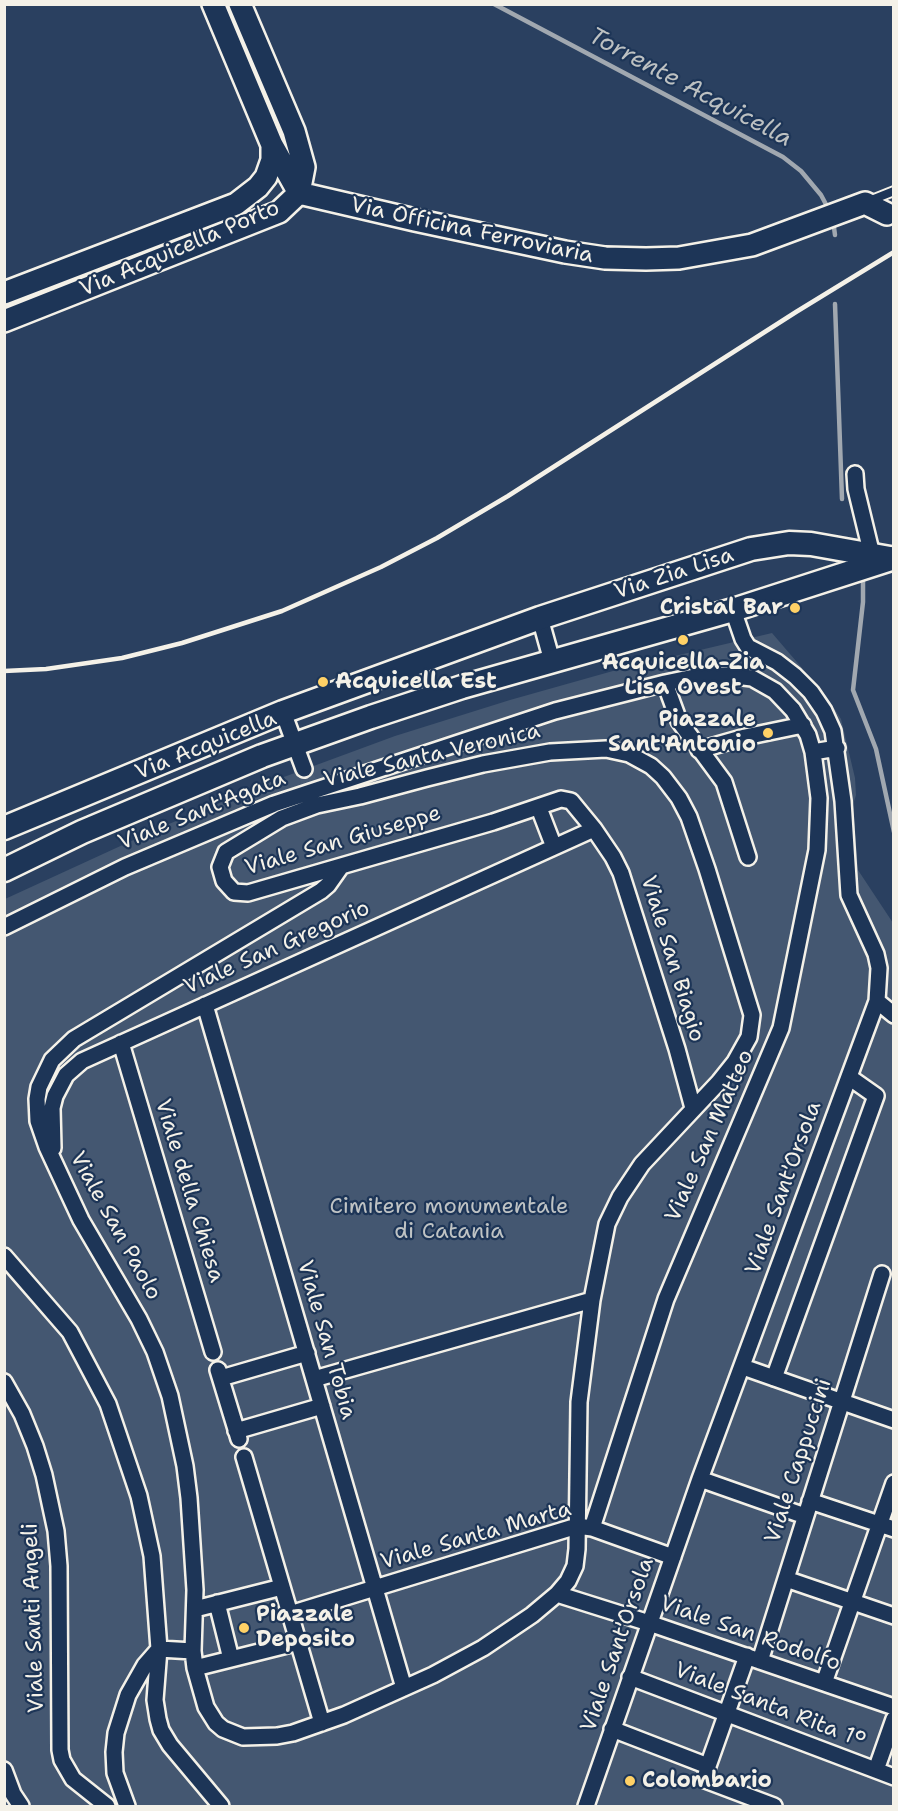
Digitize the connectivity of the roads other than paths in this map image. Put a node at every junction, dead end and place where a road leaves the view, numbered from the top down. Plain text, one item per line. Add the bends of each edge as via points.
1 (213, 4) edge
2 (240, 4) edge
3 (294, 131) junction
4 (271, 143) junction
5 (894, 191) edge
6 (299, 193) junction
7 (323, 199) junction
8 (865, 203) junction
9 (279, 212) junction
10 (887, 214) dead end
11 (99, 256) junction
12 (108, 281) junction
13 (4, 293) edge
14 (4, 321) edge
15 (855, 474) dead end
16 (811, 544) junction
17 (886, 557) edge
18 (816, 582) junction
19 (733, 610) junction
20 (540, 618) junction
21 (552, 660) junction
22 (665, 683) junction
23 (283, 712) junction
24 (803, 725) junction
25 (296, 744) junction
26 (837, 748) junction
27 (699, 750) junction
28 (813, 752) junction
29 (304, 769) tunnel mouth
30 (313, 794) junction
31 (539, 808) junction
32 (4, 828) edge
33 (594, 829) junction
34 (554, 847) junction
35 (748, 856) dead end
36 (340, 868) junction
37 (4, 870) edge
38 (5, 927) edge
39 (877, 1001) junction
40 (205, 1005) junction
41 (894, 1015) edge
42 (121, 1043) junction
43 (849, 1077) junction
44 (693, 1108) junction
45 (54, 1164) junction
46 (4, 1256) edge
47 (882, 1274) dead end
48 (592, 1300) junction
49 (213, 1352) dead end
50 (306, 1353) junction
51 (743, 1367) junction
52 (774, 1378) junction
53 (314, 1379) junction
54 (4, 1382) edge
55 (842, 1402) junction
56 (322, 1406) junction
57 (894, 1420) edge
58 (244, 1457) dead end
59 (700, 1479) junction
60 (894, 1483) edge
61 (808, 1509) junction
62 (585, 1527) junction
63 (886, 1527) edge
64 (673, 1557) junction
65 (786, 1579) junction
66 (282, 1587) junction
67 (375, 1588) junction
68 (557, 1594) junction
69 (852, 1602) junction
70 (217, 1604) junction
71 (195, 1609) junction
72 (290, 1614) junction
73 (894, 1616) edge
74 (650, 1623) junction
75 (299, 1642) junction
76 (159, 1649) junction
77 (193, 1651) junction
78 (753, 1658) junction
79 (231, 1659) junction
80 (195, 1668) junction
81 (630, 1677) junction
82 (824, 1683) junction
83 (404, 1688) junction
84 (894, 1707) edge
85 (727, 1713) junction
86 (894, 1719) edge
87 (322, 1723) junction
88 (612, 1730) junction
89 (708, 1766) junction
90 (4, 1770) edge
91 (876, 1770) junction
92 (894, 1777) edge
93 (21, 1806) edge
94 (107, 1806) edge
95 (127, 1806) edge
96 (221, 1806) edge
97 (586, 1806) edge
98 (774, 1806) edge

1 - 4 main road
2 - 3 main road, Via Acquicella Porto
3 - 4 main road
3 - 6 main road, Via Acquicella Porto via 304,167
3 - 7 main road
4 - 6 main road
4 - 11 main road, Via Acquicella Porto via 272,160 266,177 236,204
5 - 8 lane
6 - 7 main road, Via Officina Ferroviaria
6 - 9 main road, Via Acquicella Porto
7 - 8 main road, Via Officina Ferroviaria via 605,258 679,258 752,245
7 - 9 main road
8 - 10 main road
9 - 12 main road, Via Acquicella Porto
11 - 12 main road
11 - 13 main road, Via Acquicella Porto
12 - 14 main road, Via Acquicella Porto
15 - 17 street via 856,489
16 - 17 main road, Via Zia Lisa
16 - 18 main road via 823,568
16 - 20 main road, Via Zia Lisa via 751,549
17 - 18 main road via 842,576
18 - 19 main road
19 - 21 main road
19 - 26 street, Viale Sant'Orsola via 748,647 777,662 811,692 824,711
20 - 21 street
20 - 23 main road, Via Zia Lisa
21 - 25 main road
22 - 24 street, Viale Sant'Agata via 705,676 752,678 776,691
22 - 27 street via 678,721
22 - 30 street, Viale Sant'Agata via 555,711
23 - 25 street, Via Acquicella
23 - 32 main road, Via Acquicella
24 - 27 street
24 - 28 street, Viale San Matteo
25 - 29 street
25 - 37 main road, Via Acquicella via 82,832
26 - 28 street
26 - 39 street, Viale Sant'Orsola via 849,895 876,954
27 - 35 street via 724,782
28 - 62 street, Viale San Matteo via 819,798 817,850 782,1028 666,1299
30 - 36 street, Viale San Giuseppe via 226,852 220,873 228,887 240,893
30 - 38 street, Viale Sant'Agata via 274,804 125,867
30 - 44 street, Viale Santa Veronica via 550,752 606,749 629,754 651,766 679,798 696,834 752,1015 744,1047 719,1082
31 - 33 street, Viale San Giuseppe via 561,799 571,801
31 - 34 street
31 - 36 street, Viale San Giuseppe
33 - 34 street, Viale San Gregorio
33 - 44 street, Viale San Biagio via 613,857 627,891
34 - 40 street, Viale San Gregorio
36 - 45 street, Viale San Paolo via 321,891 86,1031 52,1060 39,1087 37,1109
39 - 41 street
39 - 43 street, Viale Sant'Orsola
40 - 42 street, Viale San Gregorio
40 - 50 street, Viale San Tobia
42 - 45 street, Viale San Gregorio via 73,1067 60,1084 52,1108
42 - 49 street, Viale della Chiesa
43 - 51 street, Viale Sant'Orsola
43 - 52 street via 876,1096
44 - 48 street, Viale Santa Veronica via 642,1164 620,1197 603,1242
45 - 71 street, Viale San Paolo via 81,1220 140,1318 166,1385 185,1466
46 - 76 street via 70,1332 108,1404 144,1515 152,1556
47 - 55 street, Viale Cappuccini
48 - 53 street
48 - 62 street, Viale Santa Veronica via 579,1402
50 - 53 street, Viale San Tobia
50 - 56 street via 220,1374 238,1435
51 - 52 street
51 - 59 street, Viale Sant'Orsola
52 - 55 street
53 - 56 street, Viale San Tobia
54 - 94 street, Viale Santi Angeli via 35,1446 56,1531 60,1750 73,1779
55 - 57 street
55 - 61 street, Viale Cappuccini
56 - 67 street, Viale San Tobia
58 - 66 street
59 - 61 street
59 - 64 street, Viale Sant'Orsola
60 - 63 street
61 - 63 street
61 - 65 street, Viale Cappuccini
62 - 64 street, Viale Santa Marta
62 - 67 street, Viale Santa Marta
62 - 68 street, Viale Santa Veronica via 575,1566
63 - 69 street
64 - 74 street, Viale Sant'Orsola
65 - 69 street
65 - 78 street, Viale Cappuccini
66 - 70 street
66 - 72 street
67 - 72 street, Viale Santa Marta
67 - 83 street, Viale San Tobia
68 - 74 street, Viale San Rodolfo
68 - 83 street, Viale Santa Veronica via 483,1648
69 - 73 street
69 - 82 street
70 - 71 street
70 - 79 street
71 - 77 street, Viale San Paolo
72 - 75 street
74 - 78 street, Viale San Rodolfo
74 - 81 street, Viale Sant'Orsola
75 - 79 street
75 - 87 street
76 - 77 street
76 - 95 street via 128,1695 116,1733 116,1773
76 - 96 street via 155,1700 161,1730 184,1764
77 - 80 street, Viale San Paolo
78 - 82 street, Viale San Rodolfo
78 - 85 street, Viale Cappuccini
79 - 80 street
80 - 87 street, Viale San Paolo via 210,1716 232,1734 277,1736
81 - 85 street, Viale Santa Rita 1°
81 - 88 street, Viale Sant'Orsola
82 - 84 street, Viale San Rodolfo
83 - 87 street, Viale Santa Veronica
85 - 89 street, Viale Cappuccini
85 - 91 street, Viale Santa Rita 1°
86 - 91 street
88 - 89 street
88 - 97 street, Viale Sant'Orsola
89 - 98 street via 705,1780
90 - 93 street
91 - 92 street, Viale Santa Rita 1°

